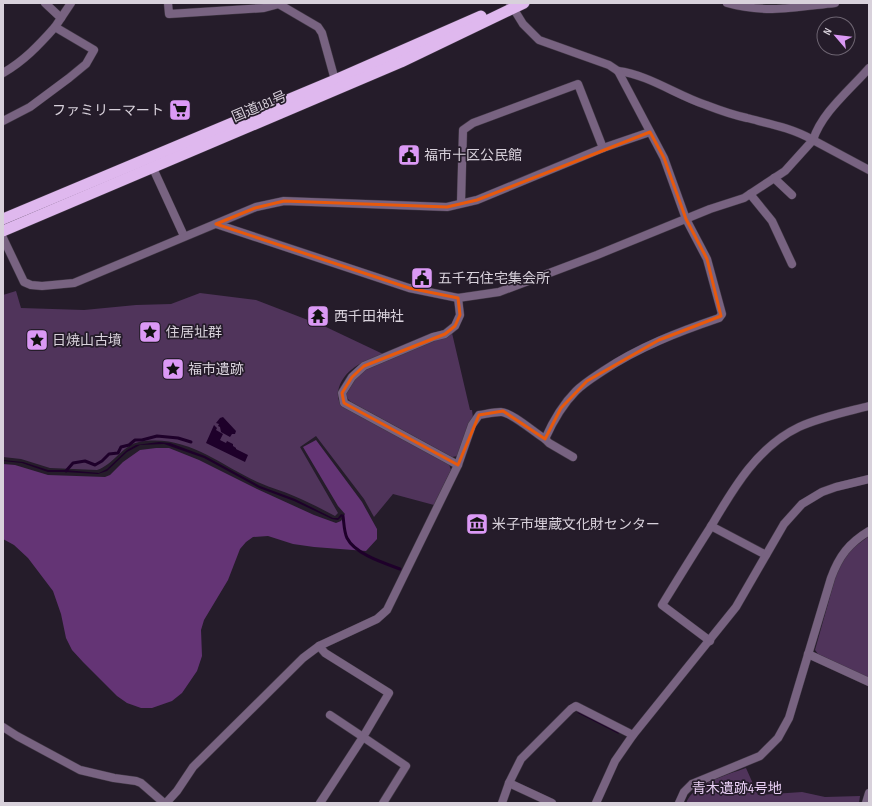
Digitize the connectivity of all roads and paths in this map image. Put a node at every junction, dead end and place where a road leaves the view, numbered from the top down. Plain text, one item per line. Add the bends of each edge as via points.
1 (45, 3) edge
2 (71, 3) edge
3 (168, 3) edge
4 (524, 3) edge
5 (727, 3) edge
6 (835, 3) edge
7 (278, 4) edge
8 (511, 5) edge
9 (61, 18) junction
10 (55, 27) junction
11 (869, 68) edge
12 (618, 71) junction
13 (3, 73) edge
14 (336, 80) junction
15 (3, 121) edge
16 (650, 132) junction
17 (813, 140) junction
18 (603, 148) junction
19 (150, 163) junction
20 (869, 170) edge
21 (774, 178) junction
22 (750, 194) junction
23 (792, 195) dead end
24 (460, 203) junction
25 (3, 219) edge
26 (686, 219) junction
27 (216, 224) junction
28 (3, 231) edge
29 (184, 236) junction
30 (3, 238) edge
31 (792, 264) dead end
32 (458, 298) junction
33 (869, 406) edge
34 (545, 439) junction
35 (573, 457) dead end
36 (458, 465) junction
37 (869, 479) edge
38 (711, 526) junction
39 (869, 531) edge
40 (766, 555) junction
41 (710, 642) junction
42 (319, 646) junction
43 (808, 654) junction
44 (869, 682) edge
45 (330, 715) dead end
46 (3, 727) edge
47 (633, 735) junction
48 (363, 737) junction
49 (509, 783) junction
50 (869, 793) edge
51 (165, 803) edge
52 (320, 803) edge
53 (383, 803) edge
54 (502, 803) edge
55 (552, 803) edge
56 (596, 803) edge
57 (679, 803) edge
58 (866, 803) edge

1 - 9 street
2 - 9 street
3 - 7 street via 169,14 264,8
4 - 8 highway, 国道181号
5 - 6 street via 768,10
7 - 14 street via 318,27
8 - 12 street via 523,24 539,40 609,65
8 - 14 highway, 国道181号
8 - 19 highway, 国道181号 via 401,62
9 - 10 street
10 - 13 street via 37,47
10 - 15 street via 94,50 86,64 69,78 30,107
11 - 17 street via 841,97
12 - 16 street
12 - 17 street via 632,73 706,105 744,118 784,127
14 - 19 highway, 国道181号
16 - 18 street
16 - 26 street via 664,158
17 - 20 street
17 - 21 street via 785,171
18 - 24 street via 477,200
18 - 24 street via 578,84 473,123 463,130
19 - 25 highway, 国道181号
19 - 28 highway, 国道181号
19 - 29 street
21 - 22 street
21 - 23 street
22 - 26 street
22 - 31 street via 772,221
24 - 27 street via 446,207 284,201 256,207
26 - 32 street via 597,256 499,292
26 - 34 street via 707,259 722,310 721,316 659,340 618,361 588,381 562,408
27 - 29 street
27 - 32 street via 409,288
29 - 30 street via 74,282 42,286 24,282
32 - 36 street via 460,315 455,326 445,334 364,366 352,377 342,393 344,403
33 - 38 street via 799,427 777,442 750,466
34 - 35 street
34 - 36 street via 503,411 479,415 472,425
36 - 42 street via 387,610 377,619
37 - 40 street via 829,490 802,504 784,524
38 - 40 street
38 - 41 street via 662,605
39 - 43 street via 849,546 837,562
40 - 41 street via 736,607
41 - 47 street
42 - 48 street via 325,653 389,693
42 - 51 street via 303,658 193,767 177,792
43 - 44 street
43 - 57 street via 789,718 778,738 760,756 692,784 684,792
45 - 48 street
46 - 51 street via 80,770 141,783
47 - 49 street via 576,706 571,708 521,759
47 - 56 street via 615,761
48 - 52 street
48 - 53 street via 406,766
49 - 54 street
49 - 55 street
50 - 58 street

